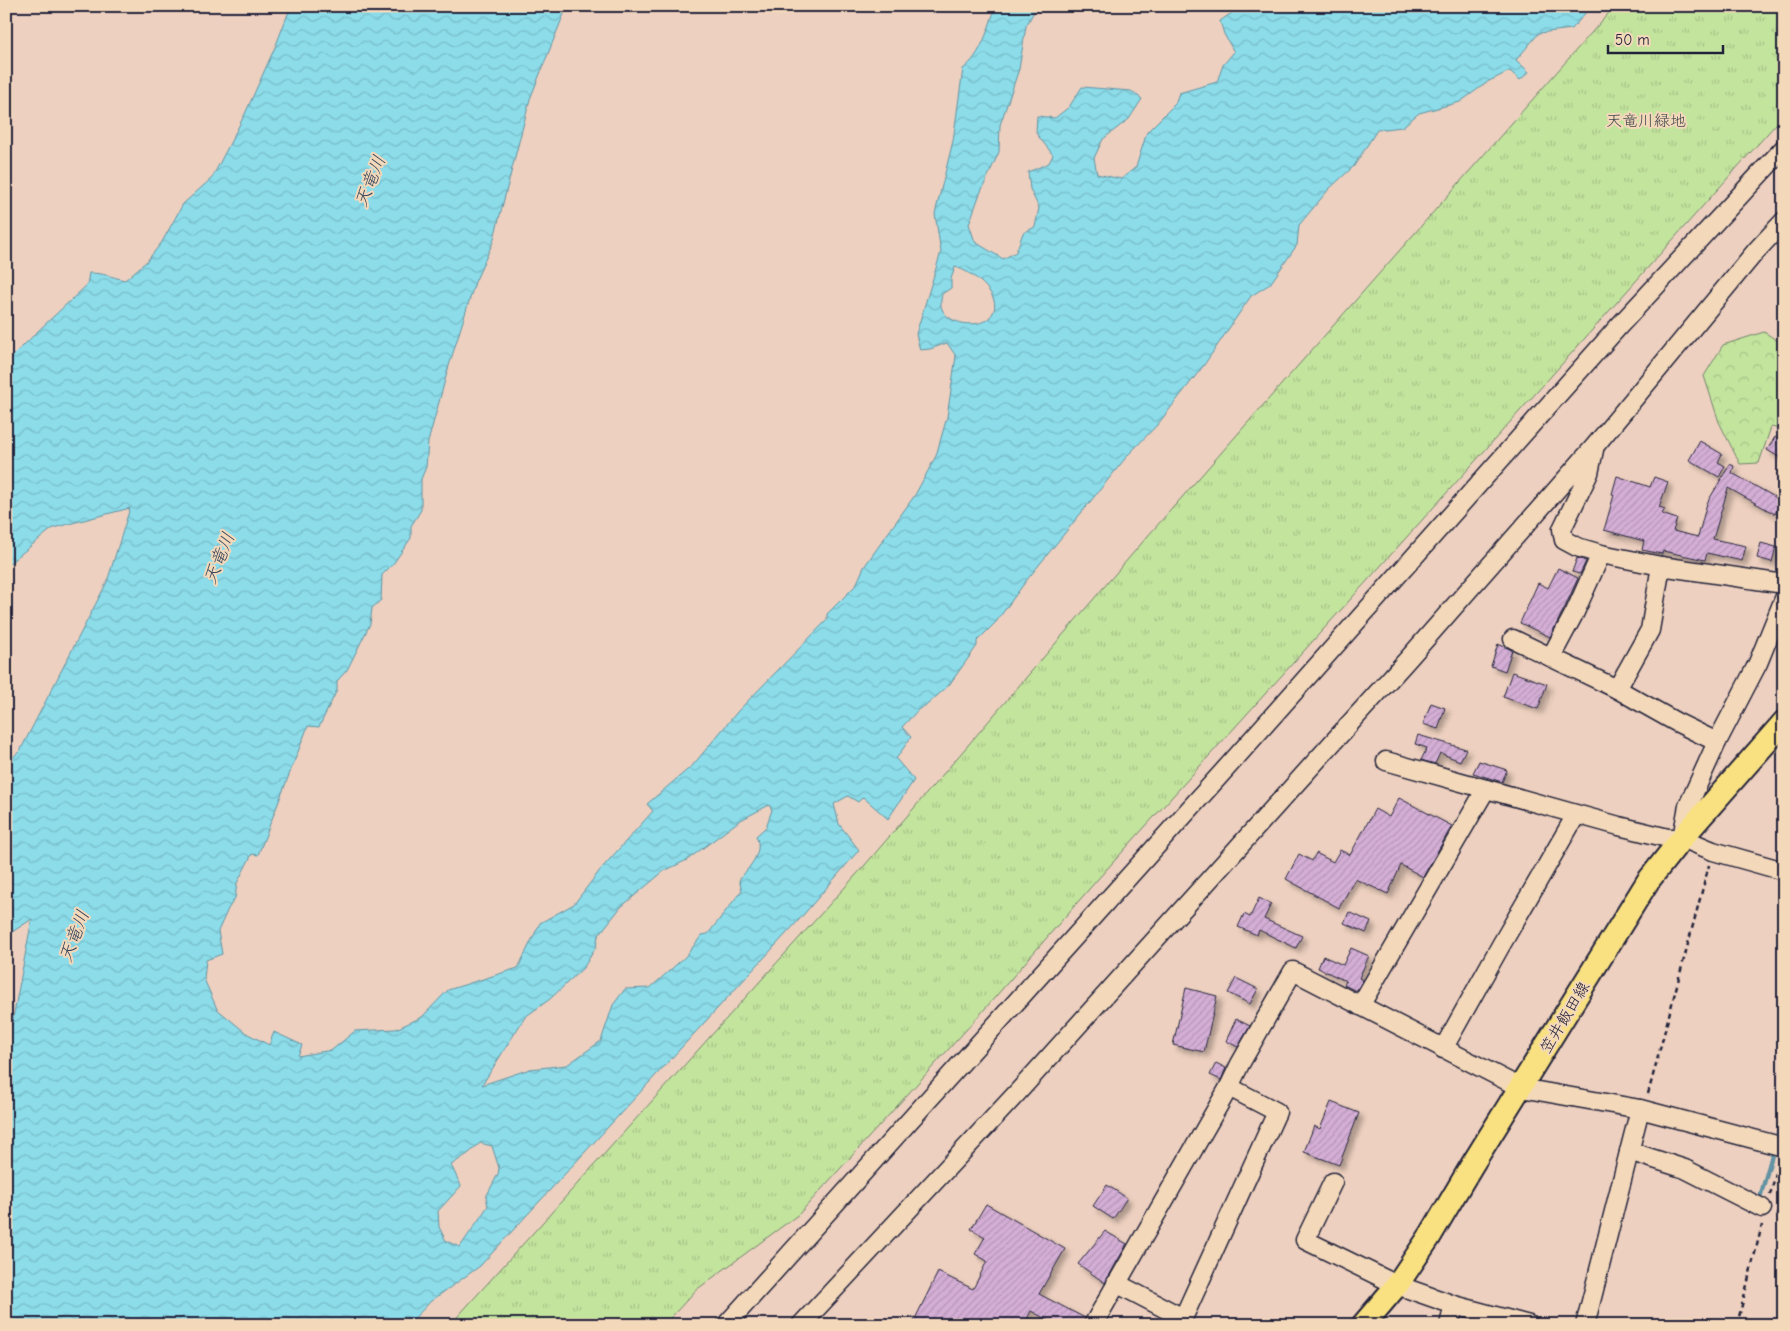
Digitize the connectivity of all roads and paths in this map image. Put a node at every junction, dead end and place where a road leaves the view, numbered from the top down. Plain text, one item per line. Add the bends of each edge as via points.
1 (1784, 148) edge
2 (1784, 221) edge
3 (1594, 447) junction
4 (1602, 554) junction
5 (1661, 566) junction
6 (1784, 584) edge
7 (1784, 599) edge
8 (1513, 639) dead end
9 (1551, 657) junction
10 (1617, 689) junction
11 (1784, 722) edge
12 (1717, 742) junction
13 (1386, 761) dead end
14 (1486, 789) junction
15 (1576, 815) junction
16 (1682, 838) junction
17 (1713, 851) junction
18 (1784, 871) edge
19 (1360, 1006) junction
20 (1443, 1049) junction
21 (1229, 1087) junction
22 (1521, 1088) junction
23 (1642, 1110) junction
24 (1779, 1145) edge
25 (1629, 1151) junction
26 (1334, 1182) dead end
27 (1762, 1208) junction
28 (1116, 1283) junction
29 (1397, 1285) junction
30 (1454, 1305) junction
31 (1182, 1322) edge
32 (726, 1325) edge
33 (801, 1325) edge
34 (1093, 1325) edge
35 (1363, 1325) edge
36 (1449, 1325) edge
37 (1529, 1325) edge
38 (1584, 1325) edge
39 (1736, 1325) edge

1 - 32 street via 1619,326
2 - 3 street
3 - 4 street via 1589,473 1562,529 1564,540
3 - 33 street via 1408,660 1024,1086
4 - 5 street
4 - 9 street
5 - 6 street
5 - 10 street via 1650,630
7 - 12 street via 1758,663
8 - 9 street
9 - 10 street
10 - 12 street
11 - 16 main road, 笠井飯田線
12 - 16 street via 1688,806
13 - 14 street
14 - 15 street
14 - 19 street
15 - 16 street via 1668,838
15 - 20 street
16 - 17 street
16 - 22 main road, 笠井飯田線 via 1648,881
17 - 18 street
17 - 23 path
19 - 20 street
19 - 21 street via 1293,971
20 - 22 street
21 - 28 street
21 - 31 street via 1278,1112
22 - 23 street
22 - 29 main road, 笠井飯田線
23 - 24 street
23 - 25 street
24 - 27 path
25 - 27 street via 1685,1169
25 - 38 street
26 - 29 street via 1305,1240
27 - 39 path
28 - 31 street
28 - 34 street
29 - 30 street
29 - 35 main road, 笠井飯田線
30 - 36 street
30 - 37 street

